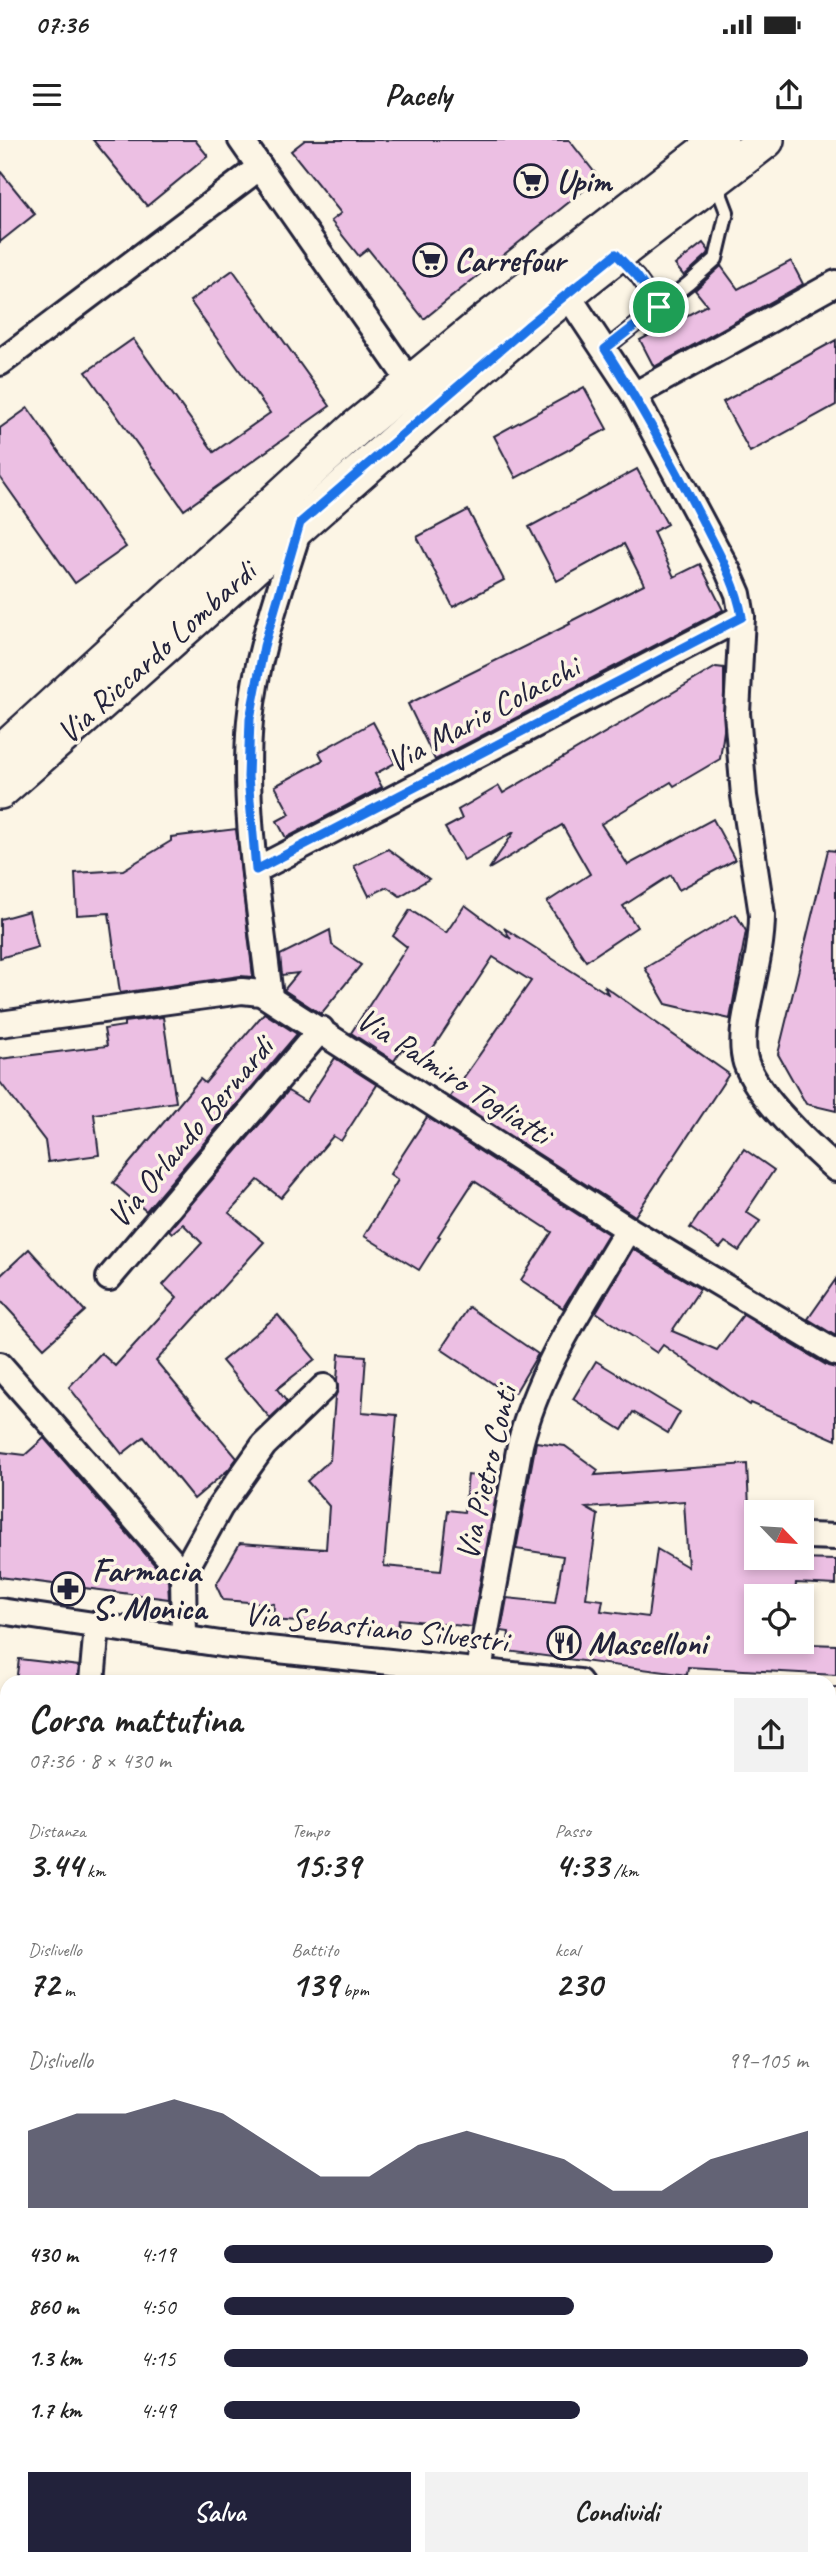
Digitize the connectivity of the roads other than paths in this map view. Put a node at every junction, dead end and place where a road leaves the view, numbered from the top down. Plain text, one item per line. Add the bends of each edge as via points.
1 (240, 140) edge
2 (720, 140) edge
3 (766, 140) edge
4 (260, 167) junction
5 (715, 180) junction
6 (616, 254) junction
7 (836, 283) edge
8 (567, 294) junction
9 (659, 307) junction
10 (605, 349) junction
11 (0, 363) edge
12 (410, 382) junction
13 (634, 395) junction
14 (300, 523) junction
15 (742, 617) junction
16 (0, 754) edge
17 (0, 791) edge
18 (256, 870) junction
19 (270, 996) junction
20 (0, 1024) edge
21 (321, 1030) junction
22 (836, 1169) edge
23 (628, 1229) junction
24 (109, 1278) dead end
25 (836, 1353) edge
26 (0, 1365) edge
27 (324, 1387) dead end
28 (814, 1536) edge
29 (836, 1536) edge
30 (183, 1574) junction
31 (0, 1611) edge
32 (97, 1626) junction
33 (184, 1639) junction
34 (479, 1671) junction
35 (93, 1675) edge
36 (515, 1675) edge

1 - 4 street
2 - 12 main road, Via Riccardo Lombardi
3 - 5 main road, Via Riccardo Lombardi
4 - 11 street
4 - 12 street
5 - 6 main road, Via Riccardo Lombardi
5 - 9 lane via 727,212 716,259
6 - 8 main road, Via Riccardo Lombardi
6 - 9 lane
7 - 13 street
8 - 10 street
8 - 14 main road, Via Riccardo Lombardi
9 - 10 lane
10 - 13 street
12 - 16 main road, Via Riccardo Lombardi via 305,472
13 - 15 street via 728,571
14 - 17 main road, Via Riccardo Lombardi
14 - 18 street via 264,646 250,719 248,777
15 - 18 street, Via Mario Colacchi
15 - 22 street via 737,713 762,925 744,1024 744,1055 762,1091
18 - 19 street
19 - 20 street, Via Palmiro Togliatti via 242,991
19 - 21 street, Via Palmiro Togliatti
21 - 23 street, Via Palmiro Togliatti
21 - 24 street, Via Orlando Bernardi
23 - 25 street, Via Palmiro Togliatti
23 - 34 street, Via Pietro Conti via 550,1363 527,1420
26 - 30 street
27 - 30 street via 248,1466
28 - 29 street
30 - 33 street
31 - 32 street, Via Sebastiano Silvestri
32 - 33 street, Via Sebastiano Silvestri
32 - 35 street
33 - 34 street, Via Sebastiano Silvestri
34 - 36 street, Via Sebastiano Silvestri

